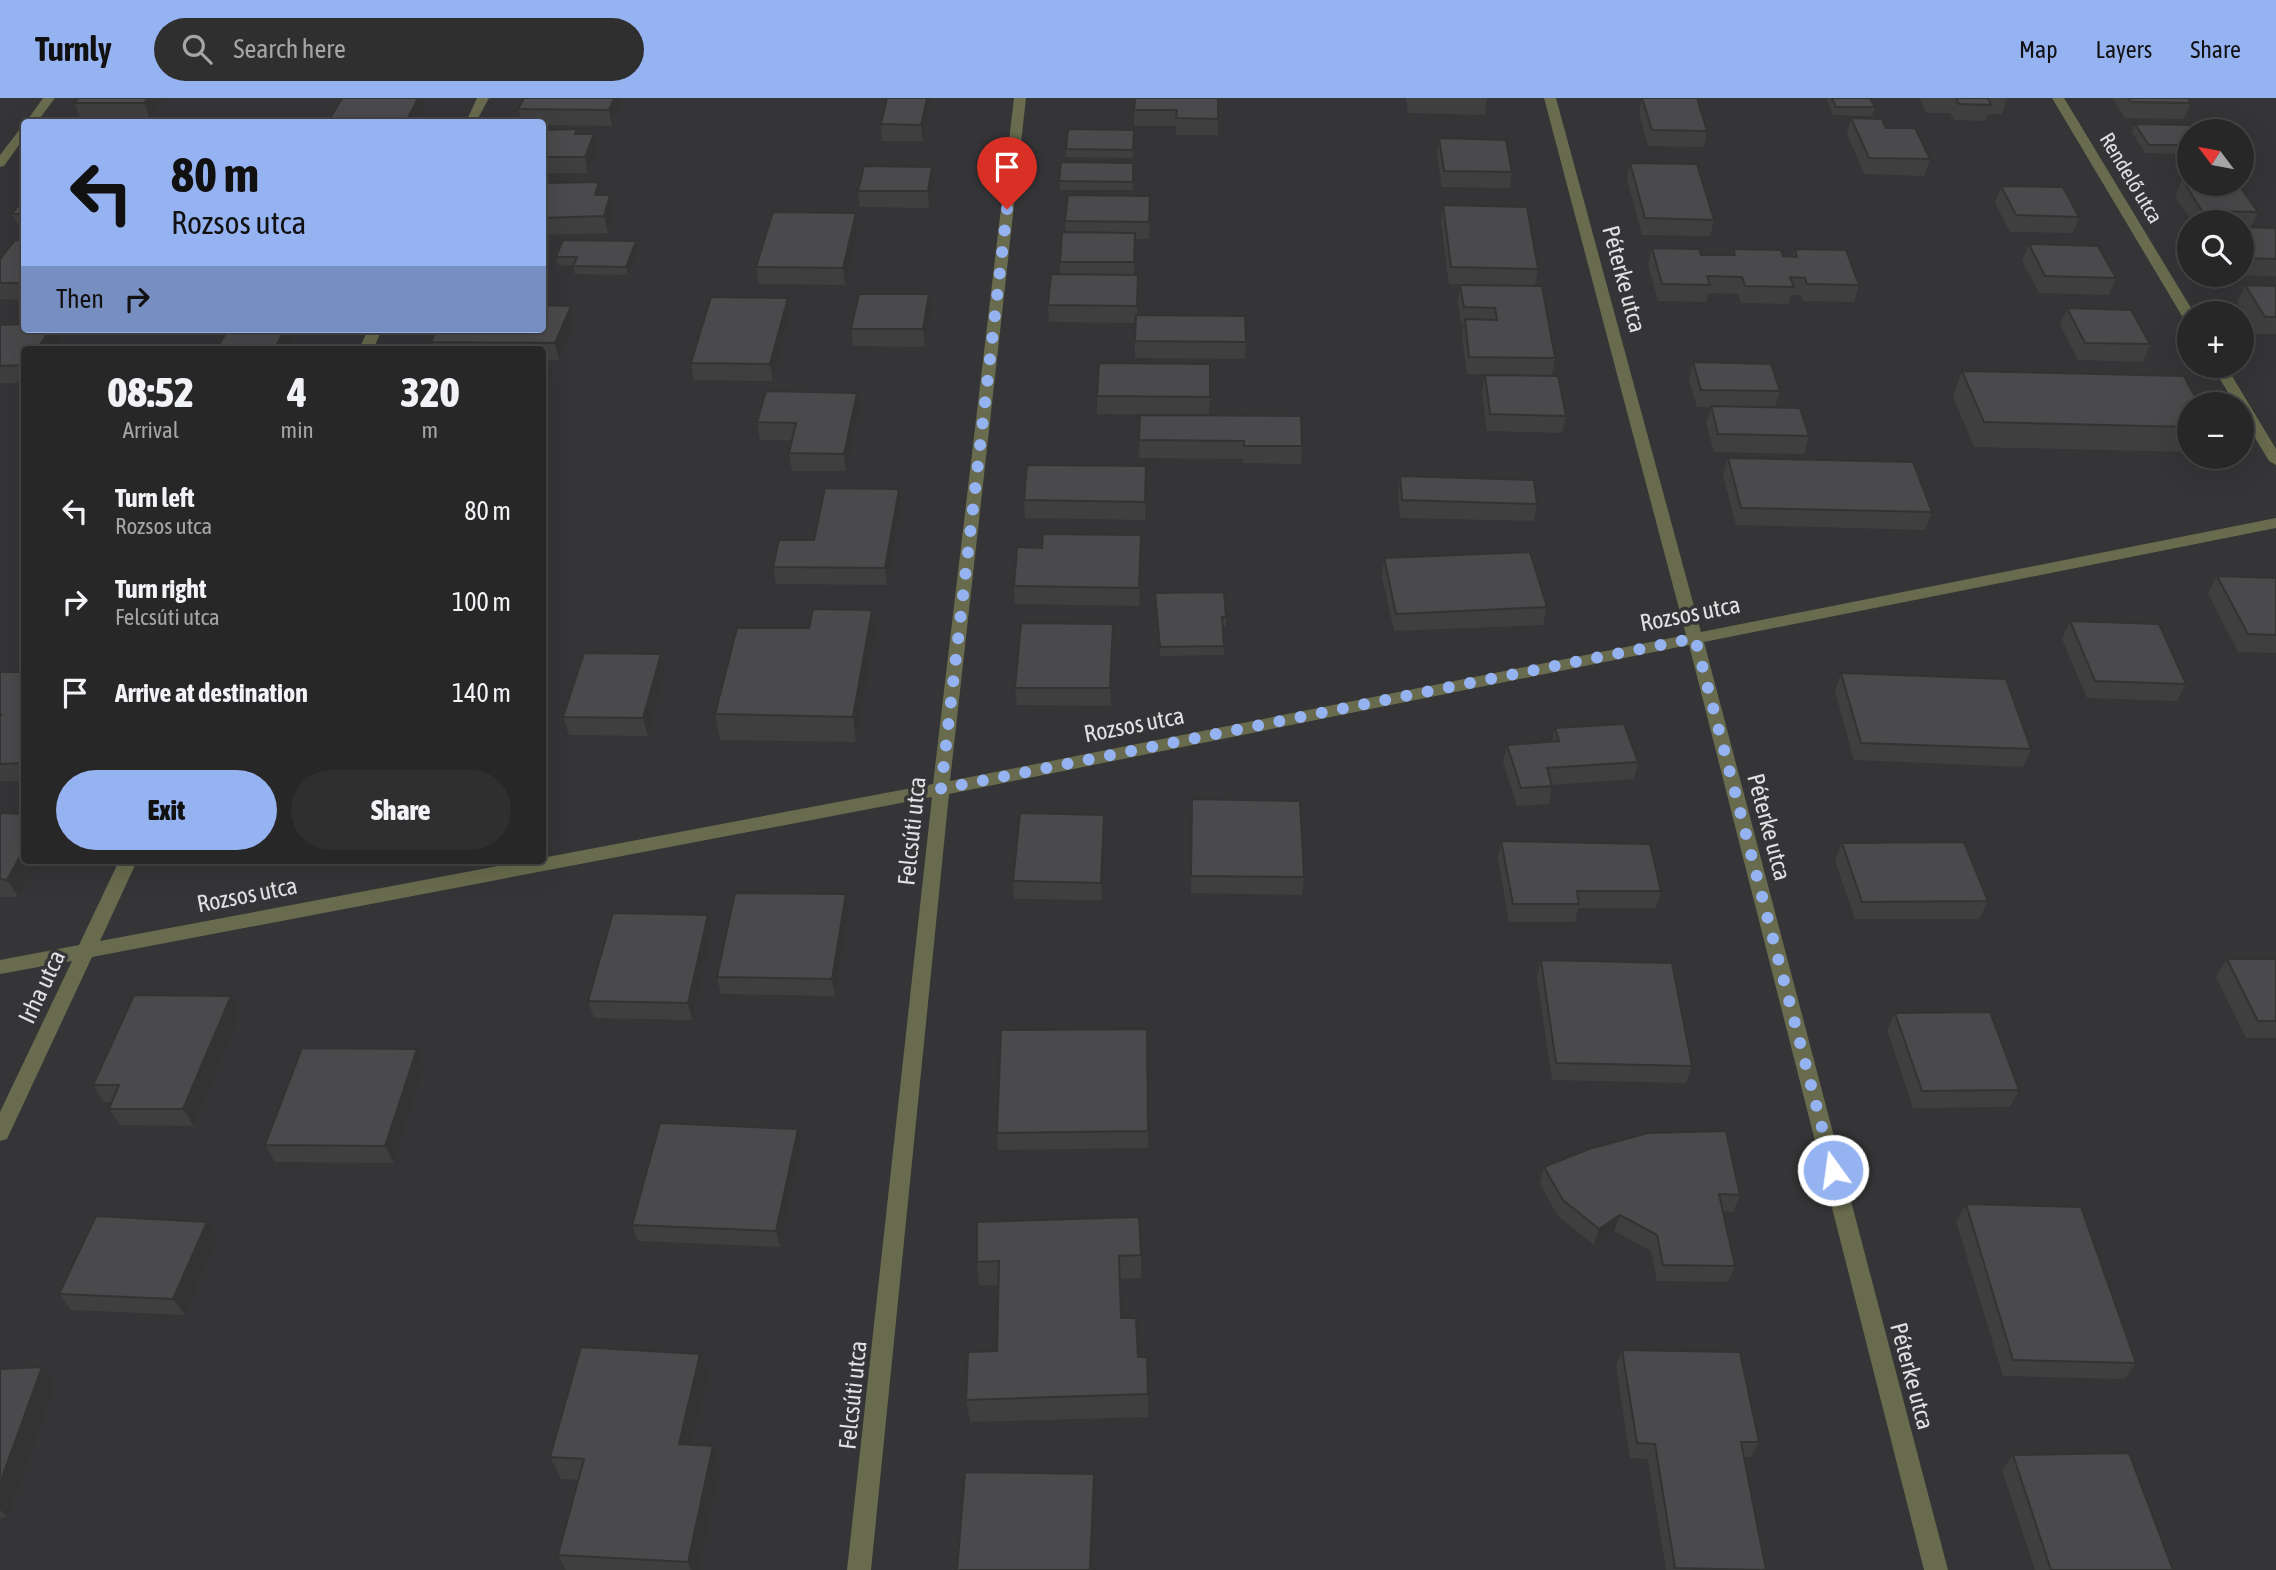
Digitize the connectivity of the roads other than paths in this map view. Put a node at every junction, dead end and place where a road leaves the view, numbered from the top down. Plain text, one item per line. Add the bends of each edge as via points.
1 (49, 98) edge
2 (483, 98) edge
3 (1020, 98) edge
4 (1550, 98) edge
5 (2058, 98) edge
6 (33, 119) edge
7 (472, 119) edge
8 (21, 135) edge
9 (0, 163) edge
10 (2180, 301) edge
11 (2226, 378) edge
12 (2276, 461) edge
13 (2276, 523) edge
14 (1695, 638) junction
15 (941, 789) junction
16 (127, 864) edge
17 (545, 864) edge
18 (546, 864) edge
19 (86, 951) junction
20 (0, 967) edge
21 (0, 1133) edge
22 (859, 1570) edge
23 (1936, 1570) edge

1 - 6 street
2 - 7 street
3 - 15 street, Felcsúti utca
4 - 14 street, Péterke utca
5 - 10 street, Rendelő utca
8 - 9 street
11 - 12 street
13 - 14 street, Rozsos utca
14 - 15 street, Rozsos utca
14 - 23 street, Péterke utca
15 - 18 street, Rozsos utca
15 - 22 street, Felcsúti utca
16 - 19 street, Irha utca
17 - 19 street, Rozsos utca
19 - 20 street, Rozsos utca
19 - 21 street, Irha utca

